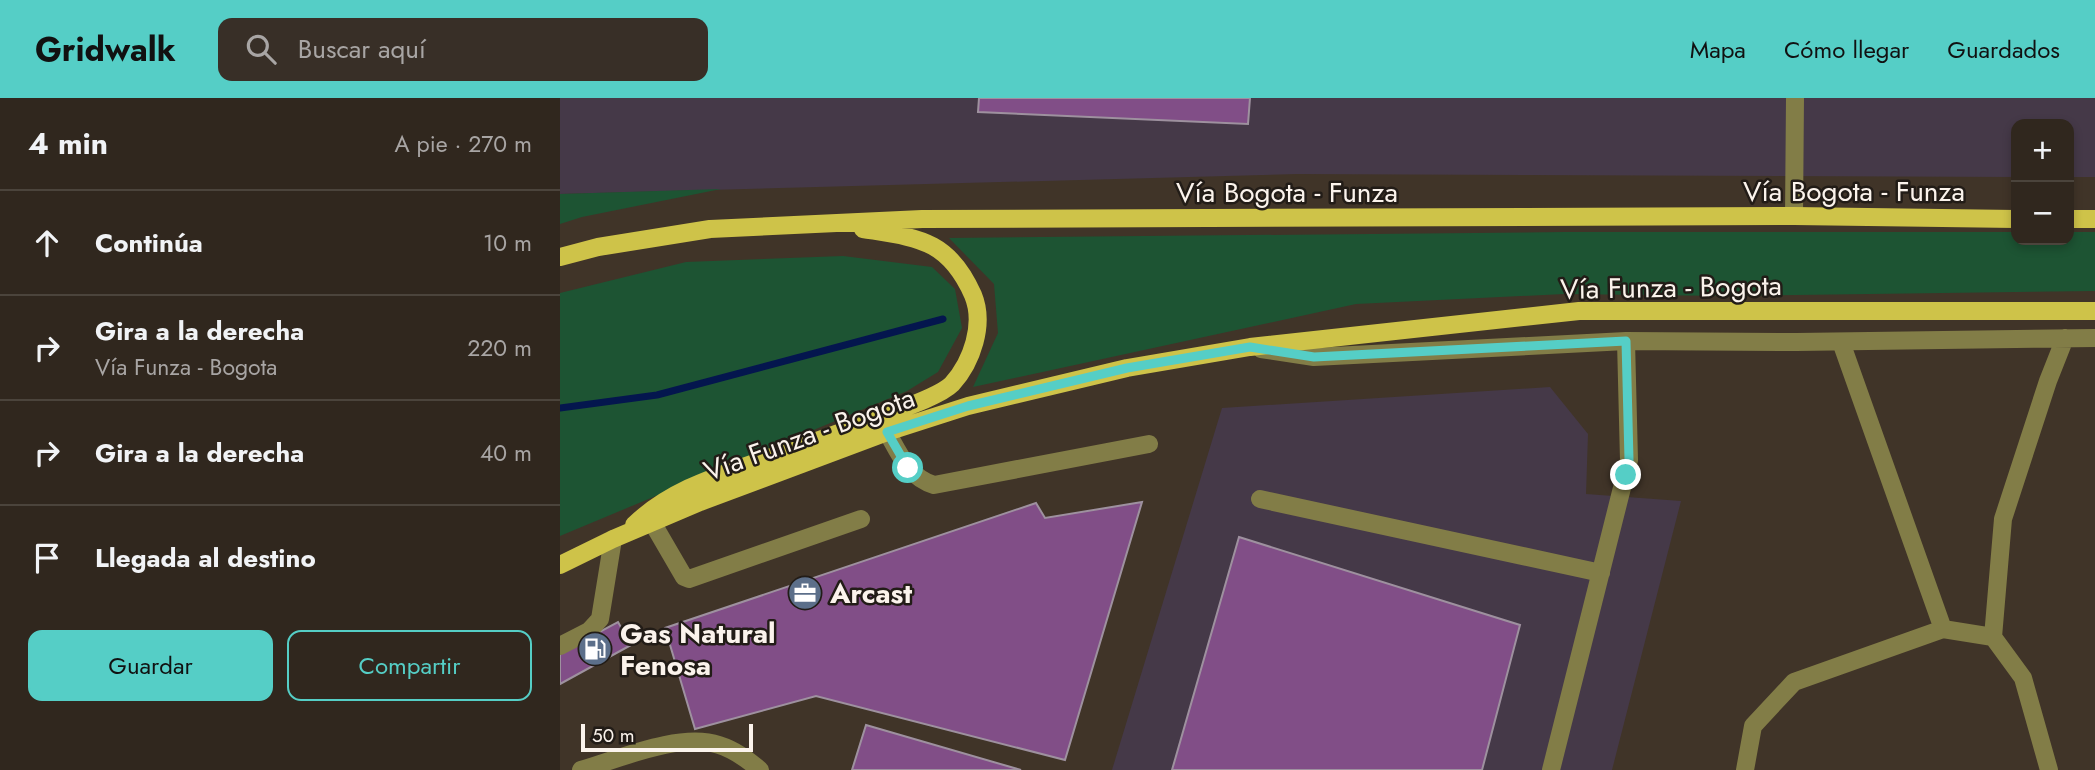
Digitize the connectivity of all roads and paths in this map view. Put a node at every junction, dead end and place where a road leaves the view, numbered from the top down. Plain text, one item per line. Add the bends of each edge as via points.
1 (1795, 98) edge
2 (1794, 216) junction
3 (2011, 219) edge
4 (2074, 219) edge
5 (2095, 219) edge
6 (823, 223) junction
7 (560, 257) edge
8 (2095, 311) edge
9 (2065, 338) junction
10 (2095, 338) edge
11 (1626, 341) junction
12 (1841, 342) junction
13 (1250, 347) junction
14 (887, 432) junction
15 (1149, 444) dead end
16 (1260, 499) dead end
17 (860, 519) dead end
18 (652, 522) junction
19 (618, 537) junction
20 (560, 565) edge
21 (1601, 573) junction
22 (1943, 629) junction
23 (1993, 637) junction
24 (560, 646) edge
25 (581, 770) edge
26 (760, 770) edge
27 (1551, 770) edge
28 (1745, 770) edge
29 (2049, 770) edge

1 - 2 street
2 - 3 main road, Vía Bogota - Funza
2 - 6 main road, Vía Bogota - Funza
4 - 5 main road
6 - 7 main road, Vía Bogota - Funza via 710,229
6 - 19 main road via 917,238 945,253 963,274 975,300 977,330 968,361 941,391 697,483 651,508
8 - 13 main road, Vía Funza - Bogota via 1579,311
9 - 10 street, Vía Funza - Bogota
9 - 12 street, Vía Funza - Bogota
9 - 23 street via 2003,519
11 - 12 street, Vía Funza - Bogota
11 - 13 street, Vía Funza - Bogota via 1314,357
11 - 21 street via 1629,460
12 - 22 street
13 - 14 main road, Vía Funza - Bogota via 1127,368 968,406
14 - 15 street via 908,468 933,485
14 - 18 main road, Vía Funza - Bogota
16 - 21 street
17 - 18 street via 689,579
18 - 19 main road, Vía Funza - Bogota
19 - 20 main road, Vía Funza - Bogota
19 - 24 street via 600,619 589,631
21 - 27 street
22 - 23 street
22 - 28 street via 1794,682 1753,726
23 - 29 street via 2024,678
25 - 26 street via 692,742 717,744

